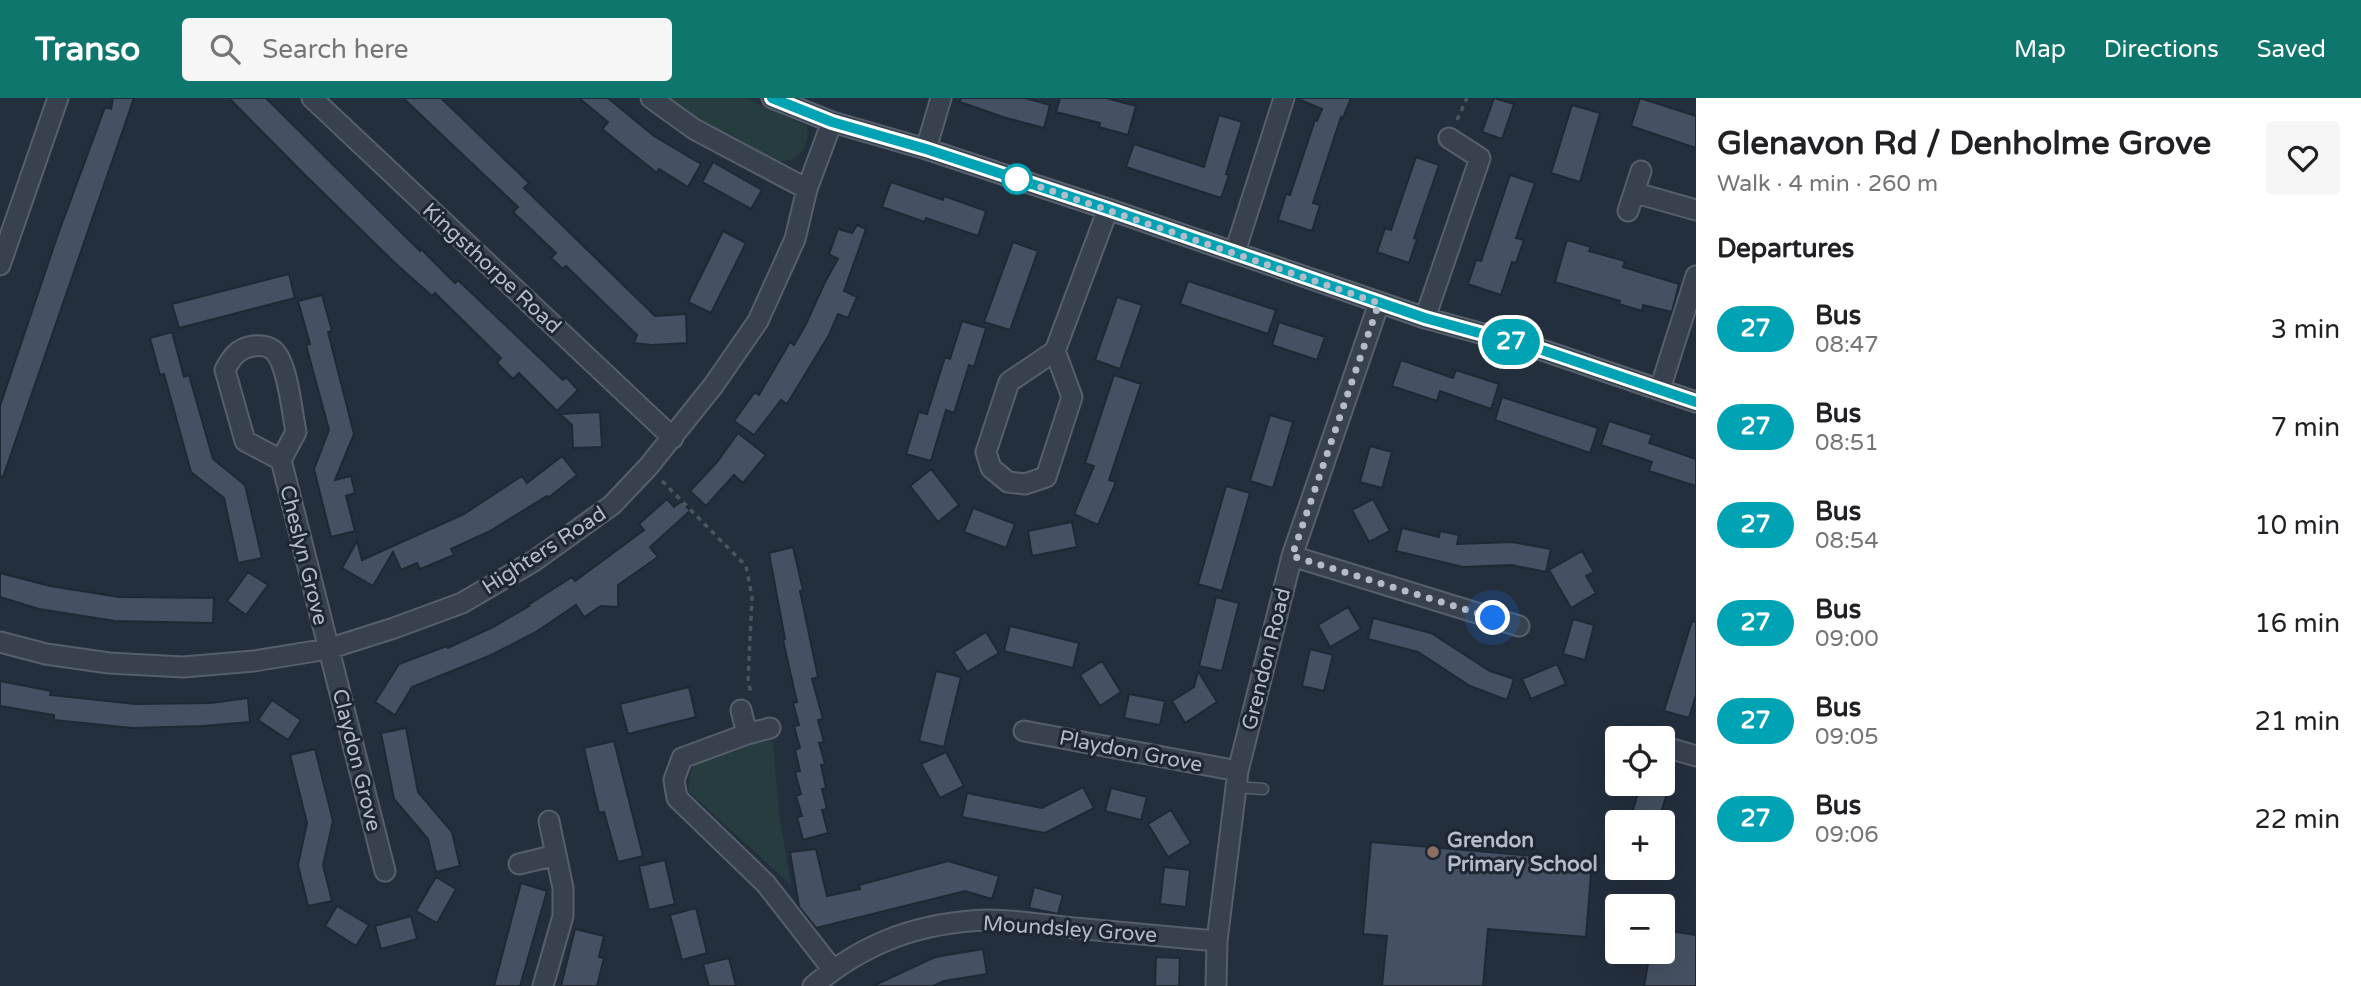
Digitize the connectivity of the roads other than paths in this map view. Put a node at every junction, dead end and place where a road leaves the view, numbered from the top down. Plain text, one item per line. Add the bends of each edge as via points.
1 (58, 98) edge
2 (312, 98) edge
3 (651, 98) edge
4 (772, 98) edge
5 (941, 98) edge
6 (1284, 98) edge
7 (832, 122) junction
8 (1450, 138) dead end
9 (926, 149) junction
10 (1641, 171) dead end
11 (807, 189) junction
12 (1108, 209) junction
13 (1696, 210) edge
14 (1235, 252) junction
15 (0, 265) edge
16 (1696, 276) edge
17 (1379, 303) junction
18 (1425, 318) junction
19 (1055, 351) junction
20 (1660, 389) junction
21 (1696, 402) edge
22 (673, 438) junction
23 (281, 460) junction
24 (1292, 556) junction
25 (1519, 626) dead end
26 (0, 642) edge
27 (328, 649) junction
28 (746, 702) road end
29 (771, 728) dead end
30 (1024, 731) dead end
31 (747, 734) junction
32 (1675, 749) edge
33 (1696, 755) edge
34 (1237, 779) junction
35 (1263, 789) dead end
36 (549, 821) dead end
37 (556, 855) junction
38 (519, 864) dead end
39 (385, 871) dead end
40 (1217, 941) junction
41 (832, 970) junction
42 (542, 986) edge
43 (813, 986) edge
44 (1216, 986) edge

1 - 15 street
2 - 22 street, Kingsthorpe Road
3 - 11 street via 694,129
4 - 7 street
5 - 9 street
6 - 14 street
7 - 9 street
7 - 11 street, Highters Road
8 - 18 street via 1480,158
9 - 12 street
10 - 13 street via 1632,202
11 - 22 street, Highters Road via 795,239 758,321
12 - 14 street
12 - 19 street
14 - 17 street
16 - 20 street
17 - 18 street
17 - 24 street, Grendon Road
18 - 20 street
19 - 19 street via 1072,397 1045,477 1025,484 1008,482 990,468 986,452 1009,382
20 - 21 street
22 - 27 street, Highters Road via 612,505 534,561 462,603
23 - 23 street, Cheslyn Grove via 245,441 231,395 225,370 237,353 250,346 274,351 282,365 296,432
23 - 27 street, Cheslyn Grove
24 - 25 street
24 - 34 street, Grendon Road
26 - 27 street, Highters Road via 71,658 183,667 254,662
27 - 39 street, Claydon Grove
28 - 31 street
29 - 31 street
30 - 34 street, Playdon Grove
31 - 41 street via 682,758 674,780 677,798 766,884
32 - 33 street
34 - 35 lane
34 - 40 street, Grendon Road
36 - 37 street
37 - 38 street
37 - 42 street via 563,916
40 - 41 street, Moundsley Grove via 990,920 907,933 871,946
40 - 44 street, Grendon Road
41 - 43 street, Moundsley Grove

